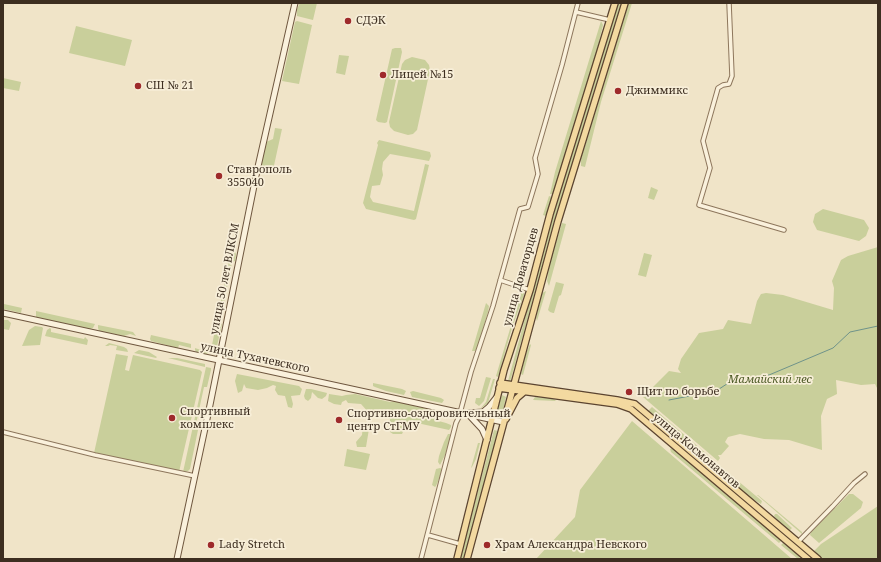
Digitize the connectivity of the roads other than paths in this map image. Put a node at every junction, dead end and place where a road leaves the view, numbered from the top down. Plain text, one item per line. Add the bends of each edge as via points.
1 (295, 3) edge
2 (578, 3) edge
3 (615, 3) edge
4 (625, 3) edge
5 (729, 3) edge
6 (576, 12) junction
7 (610, 20) junction
8 (784, 230) dead end
9 (500, 280) junction
10 (530, 290) junction
11 (3, 314) edge
12 (219, 360) junction
13 (516, 376) junction
14 (499, 385) junction
15 (511, 388) junction
16 (524, 390) junction
17 (496, 398) junction
18 (464, 414) junction
19 (491, 420) junction
20 (504, 422) junction
21 (3, 432) edge
22 (487, 440) junction
23 (865, 474) dead end
24 (195, 476) junction
25 (428, 535) junction
26 (798, 542) junction
27 (460, 544) junction
28 (177, 559) edge
29 (421, 559) edge
30 (457, 559) edge
31 (467, 559) edge
32 (808, 559) edge
33 (818, 559) edge

1 - 12 street, улица 50 лет ВЛКСМ via 257,171
2 - 6 street
3 - 7 main road, улица Доваторцев
4 - 13 main road, улица Доваторцев via 558,221
5 - 8 street via 732,76 729,84 718,88 703,141 710,168 699,205
6 - 7 street
6 - 9 street via 535,158 538,174 528,207 520,209
7 - 10 main road, улица Доваторцев via 550,214
9 - 10 street
9 - 18 street via 473,367
10 - 14 main road, улица Доваторцев
11 - 12 street, улица Тухачевского
12 - 18 street, улица Тухачевского
12 - 24 street, улица 50 лет ВЛКСМ
13 - 15 main road, улица Доваторцев
13 - 16 main road
14 - 15 main road
14 - 17 main road, улица Доваторцев
15 - 16 main road
15 - 20 main road, улица Доваторцев
16 - 20 main road
16 - 26 main road, улица Космонавтов via 635,404
16 - 32 main road, улица Космонавтов via 617,404 631,409
17 - 18 street via 483,412
17 - 19 main road, улица Доваторцев
18 - 19 street, улица Тухачевского
18 - 22 street via 482,429
18 - 25 street via 460,415 456,423
19 - 20 street, улица Тухачевского
19 - 22 main road, улица Доваторцев
20 - 31 main road, улица Доваторцев
21 - 24 street
22 - 27 main road, улица Доваторцев
23 - 26 street
24 - 28 street, улица 50 лет ВЛКСМ
25 - 27 street
25 - 29 street
26 - 33 main road, улица Космонавтов
27 - 30 main road, улица Доваторцев

